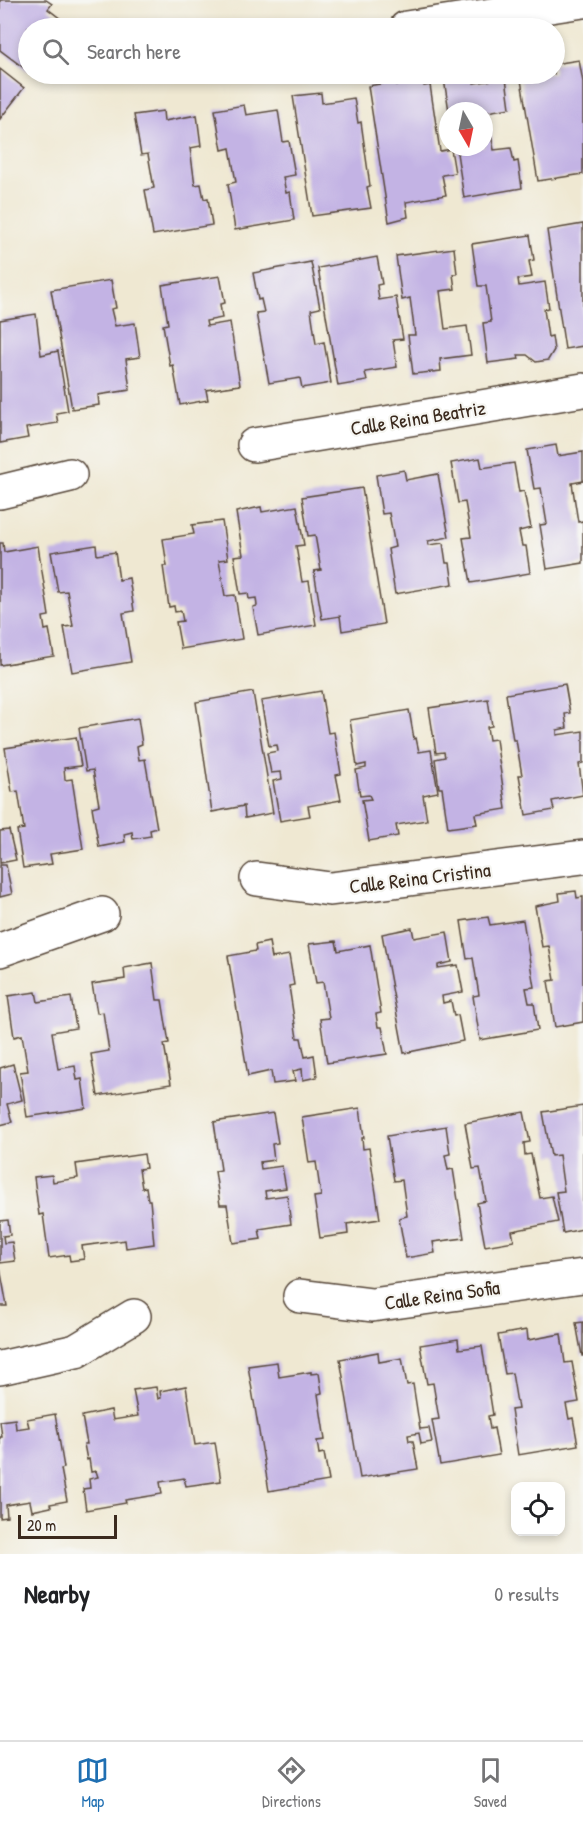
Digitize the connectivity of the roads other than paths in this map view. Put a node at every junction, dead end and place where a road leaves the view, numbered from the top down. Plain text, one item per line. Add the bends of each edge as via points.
1 (583, 0) edge
2 (469, 18) edge
3 (583, 390) edge
4 (254, 445) dead end
5 (69, 475) dead end
6 (0, 492) edge
7 (583, 857) edge
8 (257, 879) dead end
9 (102, 914) dead end
10 (0, 950) edge
11 (583, 1276) edge
12 (300, 1296) dead end
13 (134, 1317) dead end
14 (0, 1368) edge

1 - 2 street
3 - 4 street, Calle Reina Beatriz
5 - 6 street
7 - 8 street, Calle Reina Cristina via 330,889
9 - 10 street
11 - 12 street, Calle Reina Sofia via 372,1305
13 - 14 street via 76,1351

